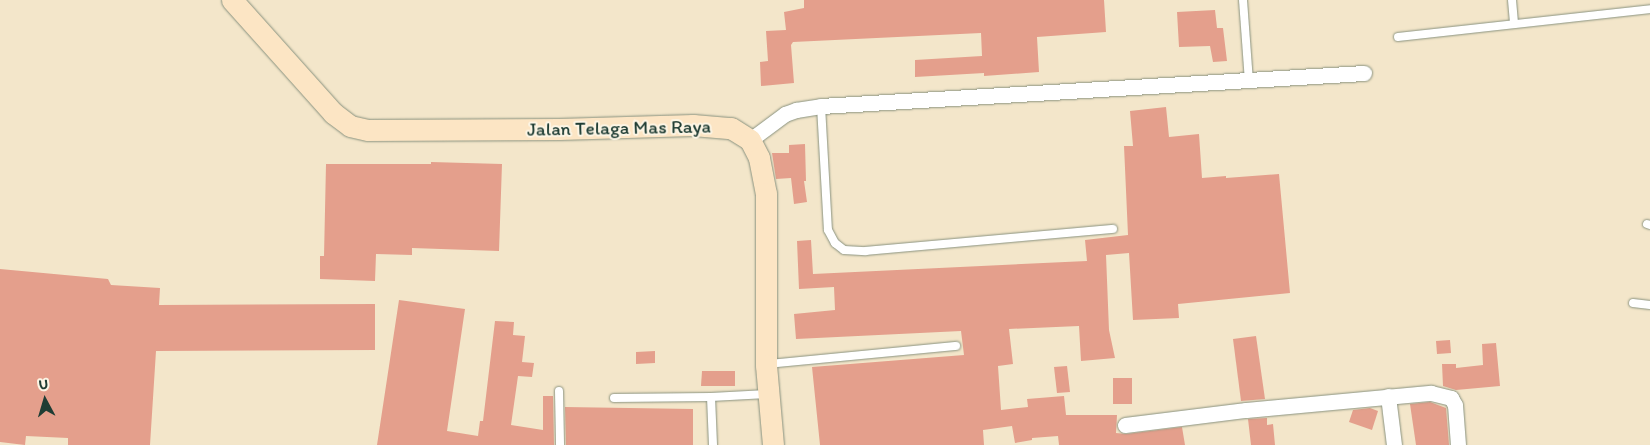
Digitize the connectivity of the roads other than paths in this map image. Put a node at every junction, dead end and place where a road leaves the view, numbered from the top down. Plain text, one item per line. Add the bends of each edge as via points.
1 (232, 0) edge
2 (1242, 0) edge
3 (1512, 0) edge
4 (1650, 9) edge
5 (1514, 24) junction
6 (1398, 37) dead end
7 (1364, 73) dead end
8 (1249, 81) junction
9 (821, 106) junction
10 (750, 140) junction
11 (1113, 229) dead end
12 (1633, 303) dead end
13 (1650, 305) edge
14 (956, 346) dead end
15 (766, 365) junction
16 (559, 391) dead end
17 (767, 394) junction
18 (1388, 396) junction
19 (711, 397) junction
20 (614, 398) dead end
21 (1125, 425) dead end
22 (560, 445) edge
23 (713, 445) edge
24 (773, 445) edge
25 (1394, 445) edge
26 (1458, 445) edge

1 - 10 main road, Jalan Telaga Mas Raya via 333,113 350,126 368,130 502,130 693,125 731,128
2 - 8 lane
3 - 5 lane
4 - 5 lane
5 - 6 lane
7 - 8 street
8 - 9 street
9 - 10 street via 785,114
9 - 11 lane via 828,230 834,243 844,250 866,251
10 - 15 main road via 759,158 766,193
12 - 13 lane
14 - 15 lane
15 - 17 main road
16 - 22 lane
17 - 19 lane
17 - 24 main road
18 - 21 street
18 - 25 street
18 - 26 street via 1431,393 1451,398 1455,405
19 - 20 lane
19 - 23 lane

